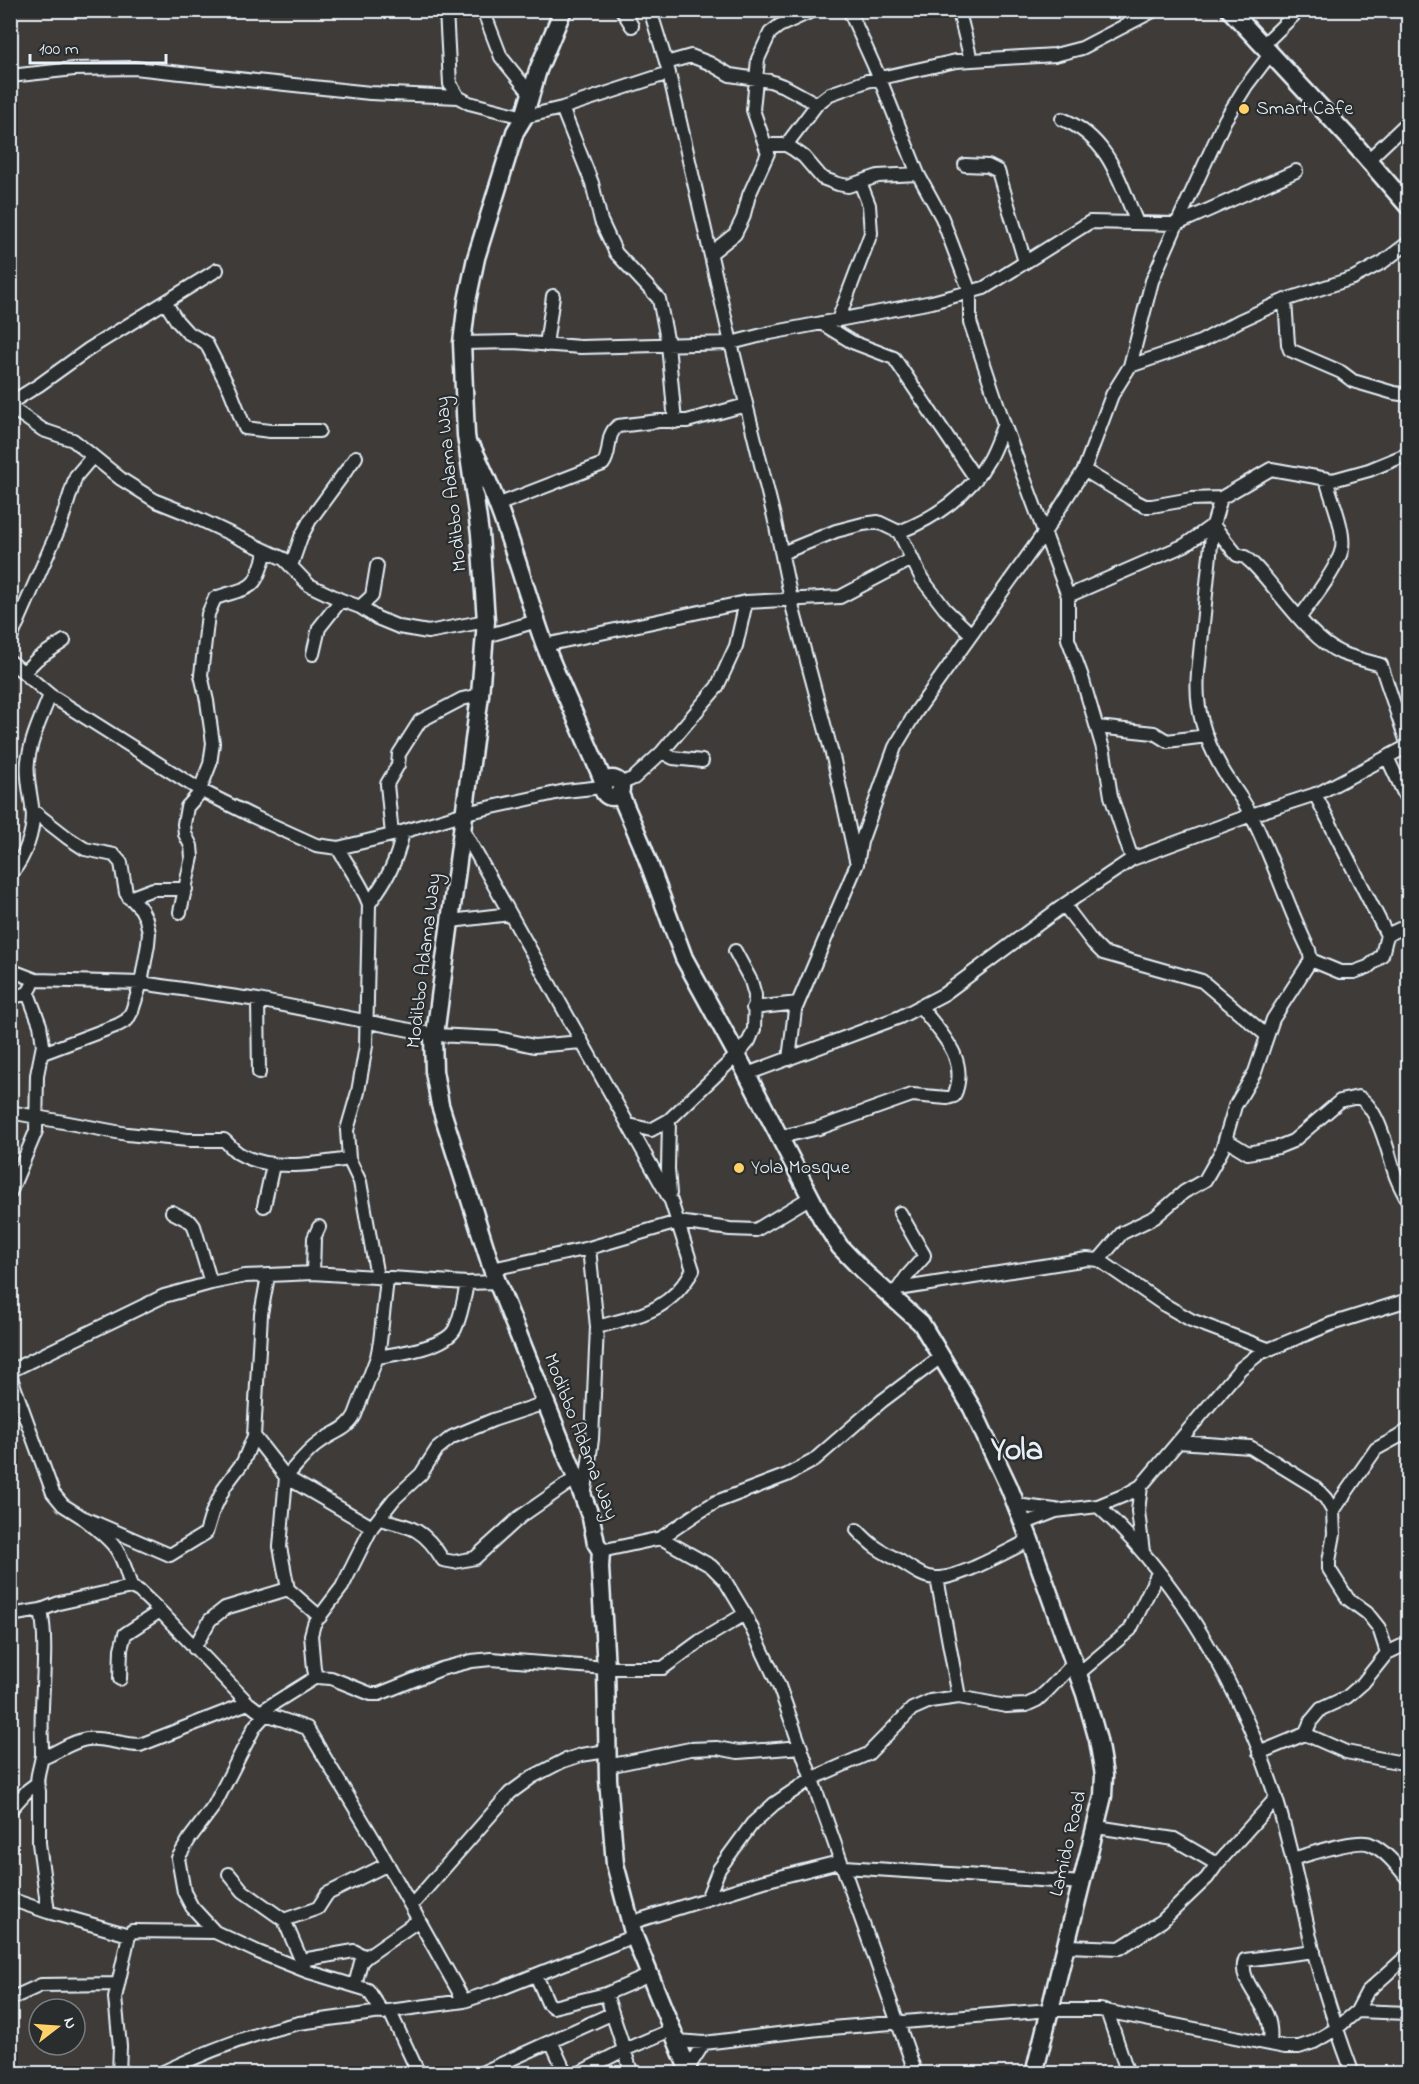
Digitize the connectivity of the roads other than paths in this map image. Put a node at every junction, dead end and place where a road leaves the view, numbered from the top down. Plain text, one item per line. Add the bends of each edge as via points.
1 (447, 10) edge
2 (483, 10) edge
3 (563, 10) edge
4 (622, 10) edge
5 (650, 10) edge
6 (814, 10) edge
7 (849, 10) edge
8 (967, 10) edge
9 (1155, 10) edge
10 (1230, 10) edge
11 (1299, 10) edge
12 (632, 26) dead end
13 (1267, 49) junction
14 (971, 60) junction
15 (668, 68) junction
16 (10, 75) edge
17 (880, 79) junction
18 (755, 81) junction
19 (530, 93) junction
20 (458, 97) junction
21 (817, 104) junction
22 (562, 108) junction
23 (524, 117) junction
24 (1062, 119) dead end
25 (1408, 122) edge
26 (765, 145) junction
27 (786, 145) junction
28 (1368, 160) junction
29 (965, 165) dead end
30 (1296, 171) dead end
31 (918, 174) junction
32 (860, 182) junction
33 (1408, 206) edge
34 (1137, 223) junction
35 (1177, 224) junction
36 (1408, 243) edge
37 (711, 254) junction
38 (1024, 262) junction
39 (217, 270) dead end
40 (970, 292) junction
41 (554, 296) dead end
42 (1285, 300) junction
43 (165, 302) junction
44 (838, 320) junction
45 (821, 323) junction
46 (462, 343) junction
47 (731, 343) junction
48 (546, 345) junction
49 (668, 345) junction
50 (1130, 366) junction
51 (1408, 395) edge
52 (10, 405) edge
53 (746, 405) junction
54 (675, 422) junction
55 (1004, 424) junction
56 (319, 431) dead end
57 (466, 435) junction
58 (1408, 454) edge
59 (93, 456) junction
60 (356, 458) dead end
61 (1084, 470) junction
62 (976, 479) junction
63 (1326, 479) junction
64 (1221, 498) junction
65 (497, 505) junction
66 (1213, 525) junction
67 (899, 532) junction
68 (1044, 533) junction
69 (266, 551) junction
70 (782, 553) junction
71 (912, 559) junction
72 (291, 566) junction
73 (377, 566) dead end
74 (1068, 596) junction
75 (791, 598) junction
76 (341, 600) junction
77 (746, 602) junction
78 (360, 607) junction
79 (1299, 617) junction
80 (537, 621) junction
81 (486, 629) junction
82 (971, 634) junction
83 (10, 640) edge
84 (64, 641) dead end
85 (545, 645) junction
86 (313, 654) dead end
87 (10, 661) edge
88 (24, 672) junction
89 (50, 695) junction
90 (480, 695) junction
91 (1097, 727) junction
92 (1207, 736) junction
93 (1408, 746) edge
94 (662, 752) junction
95 (1387, 757) junction
96 (702, 761) dead end
97 (612, 787) junction
98 (200, 790) junction
99 (1315, 794) junction
100 (1408, 802) edge
101 (32, 810) junction
102 (1251, 815) junction
103 (463, 820) junction
104 (397, 833) junction
105 (338, 848) junction
106 (1132, 859) junction
107 (857, 864) junction
108 (10, 875) edge
109 (186, 889) junction
110 (129, 898) junction
111 (369, 904) junction
112 (1064, 905) junction
113 (180, 912) dead end
114 (510, 915) junction
115 (451, 921) junction
116 (1408, 925) edge
117 (1388, 935) junction
118 (735, 951) dead end
119 (1311, 960) junction
120 (10, 970) edge
121 (36, 980) junction
122 (141, 983) junction
123 (28, 993) junction
124 (10, 999) edge
125 (258, 1000) junction
126 (798, 1003) junction
127 (920, 1006) junction
128 (753, 1008) junction
129 (366, 1020) junction
130 (435, 1035) junction
131 (1266, 1035) junction
132 (582, 1042) junction
133 (43, 1053) junction
134 (737, 1055) junction
135 (789, 1059) junction
136 (259, 1073) dead end
137 (747, 1074) junction
138 (10, 1112) edge
139 (36, 1118) junction
140 (669, 1120) junction
141 (629, 1125) junction
142 (780, 1137) junction
143 (1225, 1139) junction
144 (349, 1159) junction
145 (273, 1165) junction
146 (10, 1193) edge
147 (811, 1197) junction
148 (1408, 1201) edge
149 (671, 1202) junction
150 (264, 1206) dead end
151 (172, 1212) dead end
152 (900, 1213) dead end
153 (678, 1222) junction
154 (319, 1227) dead end
155 (589, 1248) junction
156 (1099, 1260) junction
157 (313, 1273) junction
158 (495, 1275) junction
159 (268, 1276) junction
160 (382, 1278) junction
161 (211, 1283) junction
162 (467, 1283) junction
163 (893, 1291) junction
164 (1408, 1300) edge
165 (597, 1328) junction
166 (1268, 1349) junction
167 (942, 1356) junction
168 (377, 1357) junction
169 (10, 1373) edge
170 (545, 1403) junction
171 (1408, 1430) edge
172 (254, 1436) junction
173 (1178, 1442) junction
174 (286, 1477) junction
175 (576, 1478) junction
176 (1141, 1486) junction
177 (584, 1500) junction
178 (1016, 1505) junction
179 (1098, 1506) junction
180 (1056, 1510) junction
181 (1334, 1511) junction
182 (82, 1517) junction
183 (376, 1523) junction
184 (1023, 1524) junction
185 (857, 1530) dead end
186 (661, 1538) junction
187 (1030, 1540) junction
188 (601, 1551) junction
189 (1143, 1552) junction
190 (1158, 1573) junction
191 (937, 1578) junction
192 (131, 1587) junction
193 (288, 1589) junction
194 (40, 1610) junction
195 (160, 1611) junction
196 (745, 1614) junction
197 (10, 1615) edge
198 (320, 1617) junction
199 (1408, 1643) edge
200 (194, 1648) junction
201 (1387, 1653) junction
202 (606, 1668) junction
203 (1076, 1669) junction
204 (316, 1677) junction
205 (120, 1679) dead end
206 (960, 1697) junction
207 (248, 1703) junction
208 (260, 1712) junction
209 (1305, 1734) junction
210 (801, 1747) junction
211 (1259, 1753) junction
212 (42, 1758) junction
213 (608, 1758) junction
214 (1408, 1764) edge
215 (811, 1779) junction
216 (36, 1784) junction
217 (1276, 1798) junction
218 (10, 1810) edge
219 (1097, 1827) junction
220 (1292, 1859) junction
221 (840, 1862) junction
222 (388, 1864) junction
223 (1217, 1864) junction
224 (229, 1874) dead end
225 (1408, 1879) edge
226 (1083, 1883) junction
227 (10, 1899) edge
228 (707, 1899) junction
229 (411, 1906) junction
230 (48, 1912) junction
231 (284, 1920) junction
232 (419, 1920) junction
233 (632, 1929) junction
234 (215, 1932) junction
235 (129, 1935) junction
236 (1067, 1946) junction
237 (1314, 1951) junction
238 (1408, 1955) edge
239 (366, 1957) junction
240 (304, 1965) junction
241 (536, 1975) junction
242 (650, 1975) junction
243 (118, 1984) junction
244 (355, 1985) junction
245 (606, 1994) junction
246 (10, 1999) edge
247 (464, 2001) junction
248 (1050, 2010) junction
249 (1107, 2011) junction
250 (1357, 2011) junction
251 (386, 2012) junction
252 (1408, 2013) edge
253 (611, 2014) junction
254 (898, 2022) junction
255 (1336, 2029) junction
256 (674, 2036) junction
257 (551, 2041) junction
258 (704, 2043) junction
259 (1270, 2044) junction
260 (624, 2050) junction
261 (689, 2071) edge
262 (119, 2073) edge
263 (159, 2073) edge
264 (419, 2073) edge
265 (479, 2073) edge
266 (566, 2073) edge
267 (577, 2073) edge
268 (632, 2073) edge
269 (916, 2073) edge
270 (1034, 2073) edge
271 (1128, 2073) edge
272 (1353, 2073) edge

1 - 20 street via 450,84
2 - 19 street via 501,57
3 - 19 main road, Modibbo Adama Way
4 - 12 street
5 - 15 street
6 - 18 street via 771,33 758,58
7 - 17 street
8 - 14 street via 960,16
9 - 14 street via 1082,48 1055,55
10 - 13 main road
11 - 13 street
13 - 28 main road
13 - 35 street via 1225,120
14 - 17 street
15 - 18 street via 691,56 730,75
15 - 22 street
15 - 37 street
16 - 20 street via 134,68 370,93
17 - 21 street via 830,94
17 - 31 street
18 - 21 street via 770,81
18 - 26 street via 753,110
19 - 23 main road, Modibbo Adama Way
20 - 23 street
21 - 27 street
22 - 23 street
22 - 49 street via 616,253 659,298
23 - 46 main road, Modibbo Adama Way via 515,132 476,258
24 - 34 street via 1076,125 1103,148
25 - 28 street
26 - 27 street
26 - 37 street via 768,153 748,195 743,218 735,234
27 - 32 street via 804,157 822,178 848,186
28 - 33 main road
29 - 38 street via 988,166 998,171
30 - 35 street
31 - 32 street via 878,176
31 - 40 street via 942,218
32 - 44 street via 869,205 871,233
34 - 35 street
34 - 38 street via 1090,222
35 - 50 street via 1152,281
36 - 42 street via 1353,278
37 - 47 street
38 - 40 street via 984,288
39 - 43 street
40 - 44 street
40 - 55 street via 970,322
41 - 48 street
42 - 50 street via 1200,342
42 - 51 street via 1290,350 1353,381
43 - 52 street
43 - 56 street via 187,332 206,343 245,428
44 - 45 street
45 - 47 street
45 - 62 street via 852,342 894,358
46 - 48 street
46 - 57 main road, Modibbo Adama Way
47 - 49 street
47 - 53 street
48 - 49 street
49 - 54 street
50 - 61 street via 1112,394
52 - 59 street via 43,429 73,440
53 - 54 street
53 - 70 street
54 - 65 street via 613,428 603,464
55 - 62 street
55 - 68 street
57 - 65 main road
57 - 81 main road, Modibbo Adama Way via 480,534
58 - 63 street via 1369,470
59 - 69 street via 156,501
59 - 83 street via 76,476 60,526
60 - 72 street via 310,520
61 - 64 street via 1145,506
61 - 68 street
62 - 67 street via 952,503
63 - 64 street via 1271,469
63 - 79 street via 1342,549
64 - 66 street
65 - 80 main road
66 - 74 street via 1185,545
66 - 79 street
66 - 92 street via 1196,693
67 - 70 street via 878,522 863,524
67 - 71 street
68 - 74 street
68 - 82 street
69 - 72 street
69 - 98 street via 253,585 215,598 208,614 201,675 213,743
70 - 75 street
71 - 75 street via 840,597
71 - 82 street via 945,609
72 - 76 street via 309,585
73 - 78 street via 372,596
74 - 91 street via 1068,639
75 - 77 street
75 - 107 street
76 - 78 street
76 - 86 street via 319,628
77 - 85 street
77 - 94 street via 736,646 717,687
78 - 81 street via 399,627 428,632
79 - 93 street via 1340,652 1381,665
80 - 81 street
80 - 85 main road
81 - 90 main road, Modibbo Adama Way
82 - 107 street via 895,747
84 - 88 street
85 - 97 main road via 592,753
87 - 88 street
88 - 89 street
89 - 98 street
89 - 101 street via 27,764
90 - 103 main road, Modibbo Adama Way
90 - 104 street via 462,699 420,721 399,754 398,765 387,784
91 - 92 street via 1154,733 1167,741
91 - 106 street via 1111,796
92 - 102 street
93 - 95 street
94 - 96 street via 672,758
94 - 97 street via 634,778
95 - 99 street
95 - 100 street
97 - 103 street via 565,790
97 - 134 main road, Lamido Road via 642,845 684,958
98 - 105 street via 294,836
98 - 109 street via 187,807 184,824 192,857
99 - 102 street
99 - 117 street
101 - 108 street via 25,854
101 - 110 street via 85,849 114,855 121,863
102 - 106 street
102 - 119 street
103 - 104 street
103 - 114 street
103 - 115 main road, Modibbo Adama Way
104 - 105 street
104 - 111 street via 398,855
105 - 111 street
106 - 112 street
107 - 126 street
109 - 110 street via 153,889
109 - 113 street
110 - 122 street via 141,909 149,933
111 - 129 street
112 - 127 street via 944,994
112 - 131 street via 1103,953 1202,981
114 - 115 street
114 - 132 street
115 - 130 main road, Modibbo Adama Way
116 - 117 street
117 - 119 street via 1382,955 1361,970 1340,972
118 - 128 street via 755,995
119 - 131 street
120 - 121 street
121 - 122 street
121 - 123 street
122 - 125 street
122 - 133 street via 127,1020
123 - 124 street
123 - 133 street via 40,1025
125 - 129 street
125 - 136 street
126 - 128 street
126 - 135 street
127 - 135 street
127 - 142 street via 958,1062 960,1083 954,1096 912,1095 819,1128
128 - 134 street via 754,1029
129 - 130 street
129 - 144 street via 363,1067 347,1130
130 - 132 street via 498,1038 534,1046
130 - 158 main road, Modibbo Adama Way via 434,1071 440,1105
131 - 143 street via 1255,1072 1235,1106
132 - 141 street
133 - 139 street via 37,1075
134 - 137 main road, Lamido Road
134 - 140 street
135 - 137 street
137 - 142 main road, Lamido Road
138 - 139 street
139 - 145 street via 127,1134 224,1140 240,1154
139 - 146 street via 36,1131
140 - 141 street via 651,1130
140 - 149 street
141 - 149 street
142 - 147 main road, Lamido Road
143 - 148 street via 1248,1153 1278,1148 1293,1141 1340,1101 1358,1096 1383,1132
143 - 156 street via 1205,1180 1155,1217 1122,1233
144 - 145 street
144 - 160 street via 360,1182
145 - 150 street
147 - 153 street via 756,1230
147 - 163 main road, Lamido Road via 840,1247
149 - 153 street
151 - 161 street via 194,1226
152 - 163 street via 924,1255
153 - 155 street
153 - 165 street via 693,1270 688,1279 669,1301 654,1310
154 - 157 street via 314,1238
155 - 158 street
155 - 165 street
156 - 163 street
156 - 166 street via 1191,1320
157 - 159 street
157 - 160 street
158 - 162 street
158 - 170 main road, Modibbo Adama Way
159 - 161 street
159 - 172 street via 261,1314
160 - 162 street
160 - 168 street
161 - 169 street via 164,1296
162 - 168 street via 462,1311 448,1336 424,1347
163 - 167 main road, Lamido Road via 921,1323
164 - 166 street via 1330,1324
165 - 177 street via 592,1439
166 - 173 street via 1240,1369
167 - 178 main road, Lamido Road via 972,1408
167 - 186 street via 813,1461 716,1502
168 - 174 street via 350,1424 320,1442
169 - 182 street via 53,1493
170 - 175 main road, Modibbo Adama Way
170 - 183 street via 452,1437 437,1449 421,1474
171 - 181 street via 1376,1449
172 - 174 street
172 - 182 street via 243,1462 225,1486 206,1533 170,1555
173 - 176 street
173 - 181 street via 1250,1447 1315,1487
174 - 183 street
174 - 193 street via 280,1546
175 - 177 main road, Modibbo Adama Way
175 - 183 street via 467,1561 443,1560 424,1533 404,1525
176 - 179 street
176 - 189 street via 1138,1511
177 - 188 main road, Modibbo Adama Way
178 - 180 street
178 - 184 main road, Lamido Road
179 - 180 street
179 - 189 street
180 - 184 street
181 - 201 street via 1329,1569 1348,1599 1379,1628
182 - 192 street via 113,1542 124,1560
183 - 198 street via 342,1587
184 - 187 main road, Lamido Road
185 - 191 street via 883,1554 923,1576
186 - 188 street
186 - 196 street via 711,1566 724,1579
187 - 191 street via 970,1568
187 - 203 main road, Lamido Road
188 - 202 main road, Modibbo Adama Way
189 - 190 street
190 - 203 street via 1130,1630
190 - 211 street via 1225,1674
191 - 206 street
192 - 194 street
192 - 195 street
193 - 198 street
193 - 200 street via 225,1608 210,1620
194 - 197 street
194 - 212 street via 44,1625
195 - 200 street
195 - 205 street via 125,1634
196 - 202 street via 663,1668
196 - 210 street via 779,1686
198 - 204 street via 311,1635
199 - 201 street
200 - 207 street
201 - 209 street via 1363,1683 1321,1710
202 - 204 street via 472,1661 379,1694
202 - 213 main road, Modibbo Adama Way
203 - 206 street via 1026,1705 1006,1706
203 - 219 main road, Lamido Road via 1098,1740 1104,1775
204 - 208 street
206 - 215 street via 930,1701 912,1709 868,1754
207 - 208 street
207 - 212 street via 140,1745 86,1739
208 - 222 street via 307,1728
208 - 234 street via 265,1715 255,1726 214,1806 178,1858 183,1892
209 - 211 street
209 - 214 street via 1346,1752
210 - 213 street via 738,1752 690,1749
210 - 215 street
211 - 217 street
212 - 216 street
213 - 229 street via 581,1755 563,1761 510,1793
213 - 233 main road, Modibbo Adama Way via 615,1864
215 - 221 street
215 - 228 street via 752,1824 719,1869
216 - 218 street
216 - 230 street
217 - 220 street
217 - 223 street
219 - 223 street via 1174,1839
219 - 226 main road, Lamido Road
220 - 225 street via 1368,1842
220 - 237 street
221 - 226 street via 845,1866
221 - 228 street
221 - 254 street
222 - 229 street
222 - 231 street via 327,1894 318,1908
223 - 236 street via 1176,1909 1120,1948
224 - 231 street via 243,1891
226 - 236 main road, Lamido Road
227 - 230 street
228 - 233 street
229 - 232 street
230 - 235 street
231 - 240 street
232 - 239 street
232 - 247 street
233 - 241 street
233 - 242 main road, Modibbo Adama Way
234 - 235 street via 132,1931
234 - 240 street via 258,1952
235 - 243 street
236 - 248 main road, Lamido Road
237 - 255 street
237 - 259 street via 1245,1960 1244,1970 1268,2017
238 - 250 street via 1367,1992
239 - 240 street via 354,1951
239 - 244 street
240 - 244 street
241 - 245 street via 551,2007
241 - 247 street
242 - 245 street
242 - 256 main road, Modibbo Adama Way
243 - 246 street via 41,1985
243 - 262 street via 115,1998
244 - 251 street via 368,1990
245 - 253 street
247 - 251 street
248 - 249 street
248 - 254 street
248 - 270 main road, Lamido Road
249 - 259 street
249 - 271 street
250 - 252 street
250 - 255 street
251 - 263 street via 299,2023 252,2034
251 - 264 street
253 - 257 street
253 - 260 street
254 - 258 street
254 - 269 street
255 - 259 street via 1299,2047
255 - 272 street
256 - 258 street
256 - 260 street
256 - 261 main road, Modibbo Adama Way
257 - 265 street
257 - 266 street
258 - 261 street
260 - 267 street
260 - 268 street

